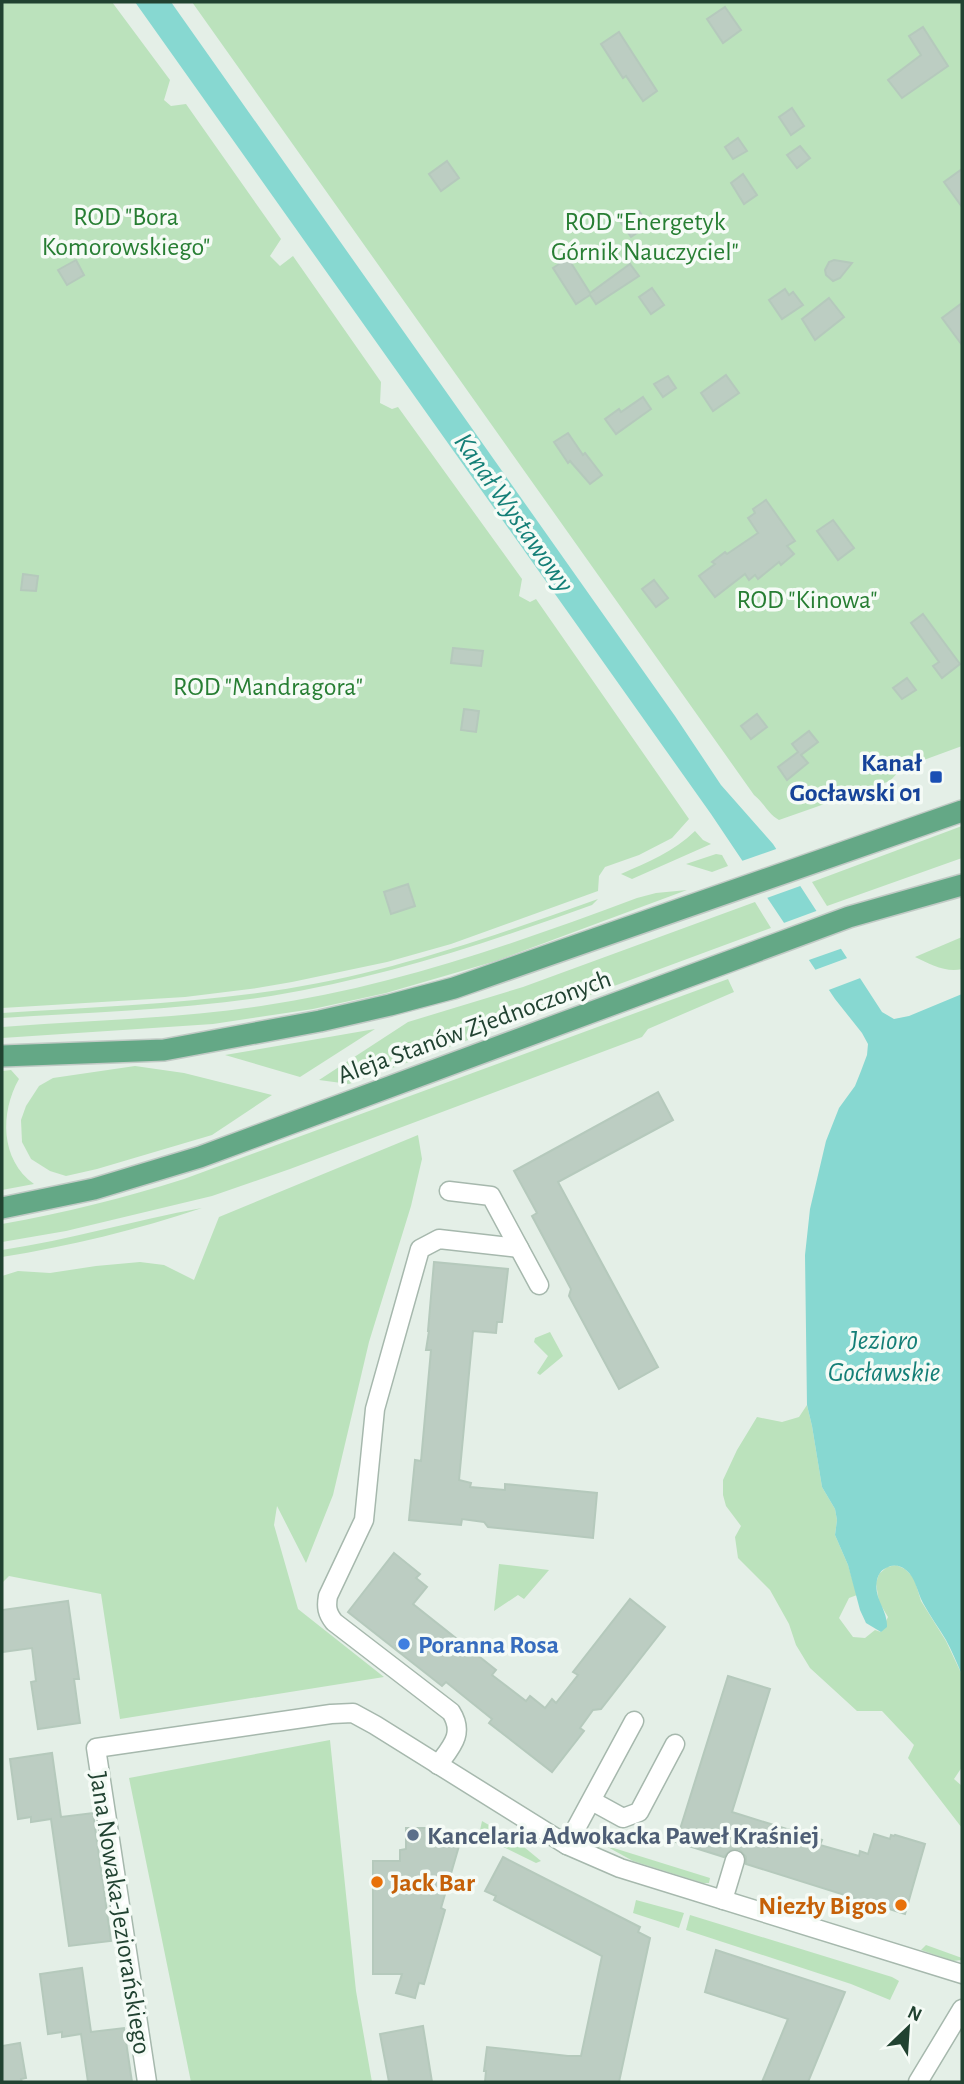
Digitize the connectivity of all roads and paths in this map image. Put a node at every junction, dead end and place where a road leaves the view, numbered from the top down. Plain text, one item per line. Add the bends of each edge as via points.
1 (962, 811) edge
2 (962, 885) edge
3 (2, 1056) edge
4 (449, 1191) dead end
5 (2, 1208) edge
6 (519, 1248) junction
7 (539, 1285) dead end
8 (635, 1721) dead end
9 (675, 1744) dead end
10 (438, 1765) junction
11 (592, 1801) junction
12 (567, 1844) junction
13 (735, 1860) dead end
14 (723, 1900) junction
15 (962, 1974) edge
16 (962, 2008) edge
17 (147, 2082) edge
18 (918, 2082) edge

1 - 3 main road, Aleja Stanów Zjednoczonych via 454,988 368,1011 164,1050
2 - 5 main road, Aleja Stanów Zjednoczonych via 849,918 200,1157 94,1189
4 - 6 street via 491,1196
6 - 7 street
6 - 10 street via 439,1239 420,1249 375,1409 364,1520 326,1607 334,1622 451,1712 457,1735
8 - 11 street
9 - 11 street via 639,1812 623,1818
10 - 12 street, Jana Nowaka-Jeziorańskiego
10 - 17 street, Jana Nowaka-Jeziorańskiego via 353,1713 96,1748
11 - 12 street
12 - 14 street, Jana Nowaka-Jeziorańskiego via 620,1868
13 - 14 street
14 - 15 street, Jana Nowaka-Jeziorańskiego
16 - 18 street

